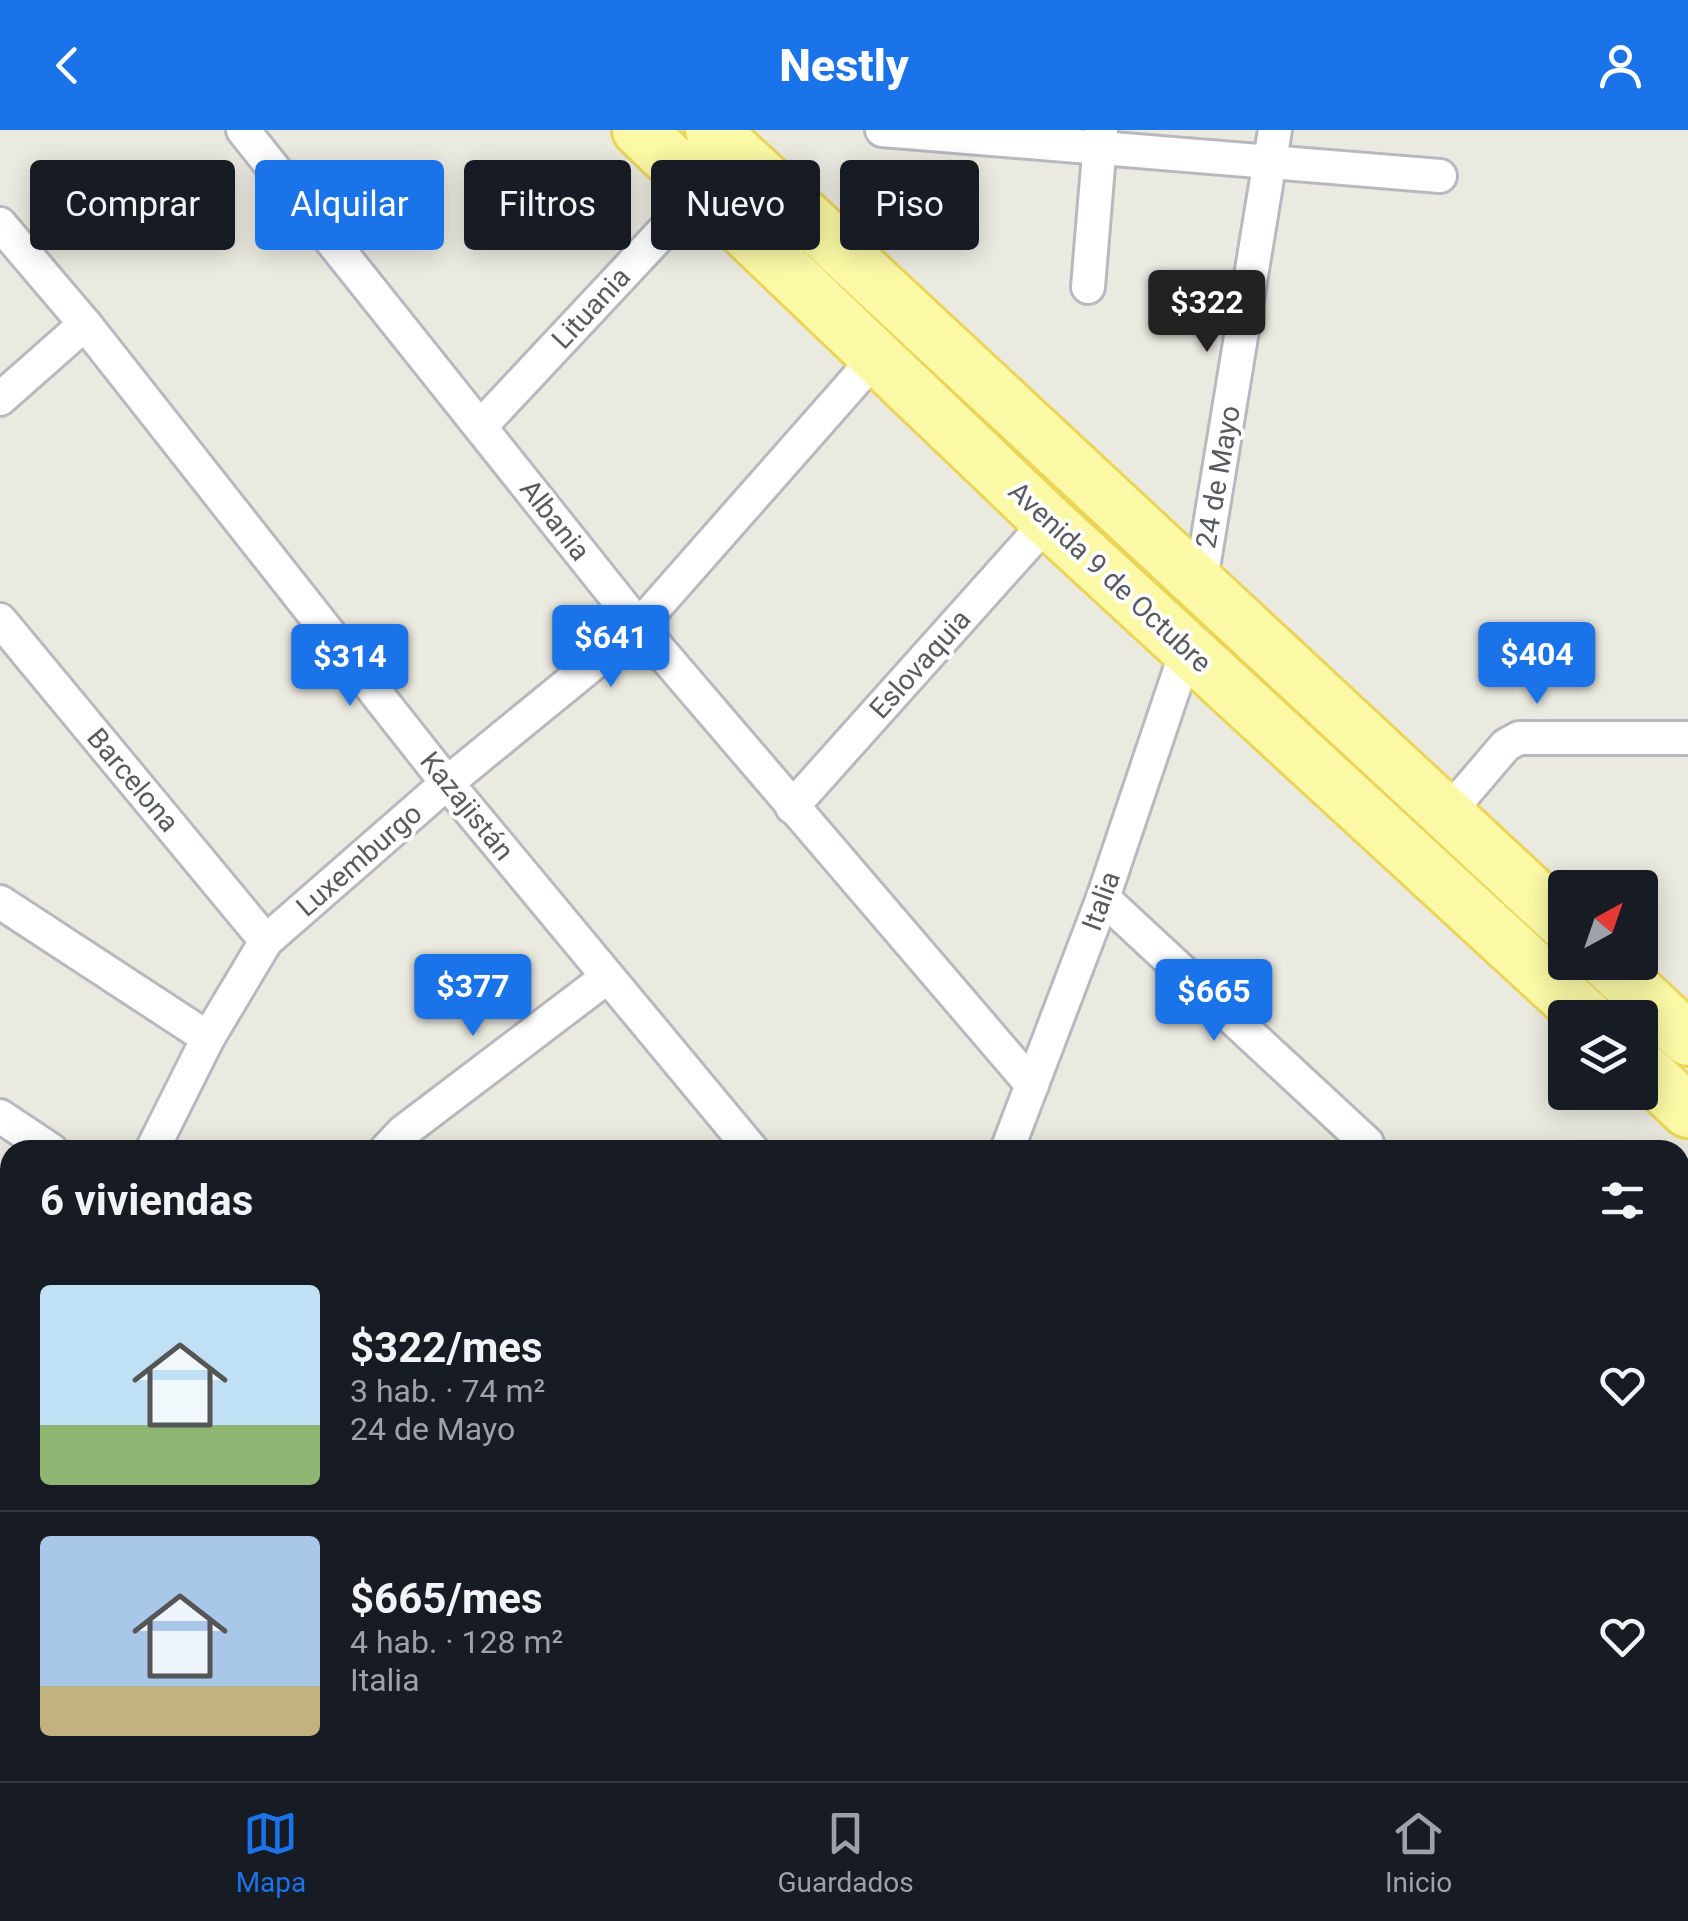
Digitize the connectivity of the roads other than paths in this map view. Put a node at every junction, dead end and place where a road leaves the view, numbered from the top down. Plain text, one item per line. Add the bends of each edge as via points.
1 (243, 130) edge
2 (639, 130) edge
3 (712, 130) edge
4 (886, 130) edge
5 (1101, 138) edge
6 (1274, 144) edge
7 (670, 160) edge
8 (1440, 176) dead end
9 (0, 224) edge
10 (651, 243) edge
11 (764, 250) edge
12 (1088, 287) dead end
13 (85, 324) junction
14 (876, 357) junction
15 (0, 398) edge
16 (480, 426) junction
17 (1048, 521) junction
18 (1200, 586) junction
19 (0, 620) edge
20 (639, 626) junction
21 (1187, 649) junction
22 (1688, 738) edge
23 (448, 783) junction
24 (792, 807) junction
25 (1447, 814) junction
26 (1103, 898) junction
27 (0, 902) edge
28 (1548, 908) edge
29 (266, 941) junction
30 (606, 978) junction
31 (1625, 980) edge
32 (1568, 1000) edge
33 (208, 1038) junction
34 (1688, 1040) edge
35 (1658, 1082) edge
36 (1032, 1086) junction
37 (1688, 1110) edge
38 (0, 1116) edge
39 (36, 1140) edge
40 (157, 1140) edge
41 (395, 1140) edge
42 (744, 1140) edge
43 (1011, 1140) edge
44 (1364, 1140) edge

1 - 16 street, Albania
2 - 7 main road, Avenida 9 de Octubre
3 - 18 main road, Avenida 9 de Octubre
4 - 5 street
5 - 6 street
5 - 12 street
6 - 8 street
6 - 18 street, 24 de Mayo
9 - 13 street, Kazajistán
10 - 16 street, Lituania
11 - 14 main road, Avenida 9 de Octubre
13 - 15 street
13 - 23 street, Kazajistán
14 - 17 main road, Avenida 9 de Octubre
14 - 20 street, Luxemburgo
16 - 20 street, Albania
17 - 21 main road, Avenida 9 de Octubre
17 - 24 street, Eslovaquia
18 - 25 main road, Avenida 9 de Octubre
19 - 29 street, Barcelona
20 - 23 street, Luxemburgo
20 - 24 street, Albania
21 - 26 street, Italia
21 - 32 main road, Avenida 9 de Octubre
22 - 25 street via 1519,738
23 - 29 street, Luxemburgo
23 - 30 street, Kazajistán
24 - 36 street, Albania
25 - 28 main road, Avenida 9 de Octubre
26 - 36 street, Italia
26 - 44 street
27 - 33 street
29 - 33 street, Luxemburgo
30 - 41 street
30 - 42 street, Kazajistán
31 - 34 main road
33 - 40 street, Luxemburgo
35 - 37 main road
36 - 43 street, Italia
38 - 39 street

